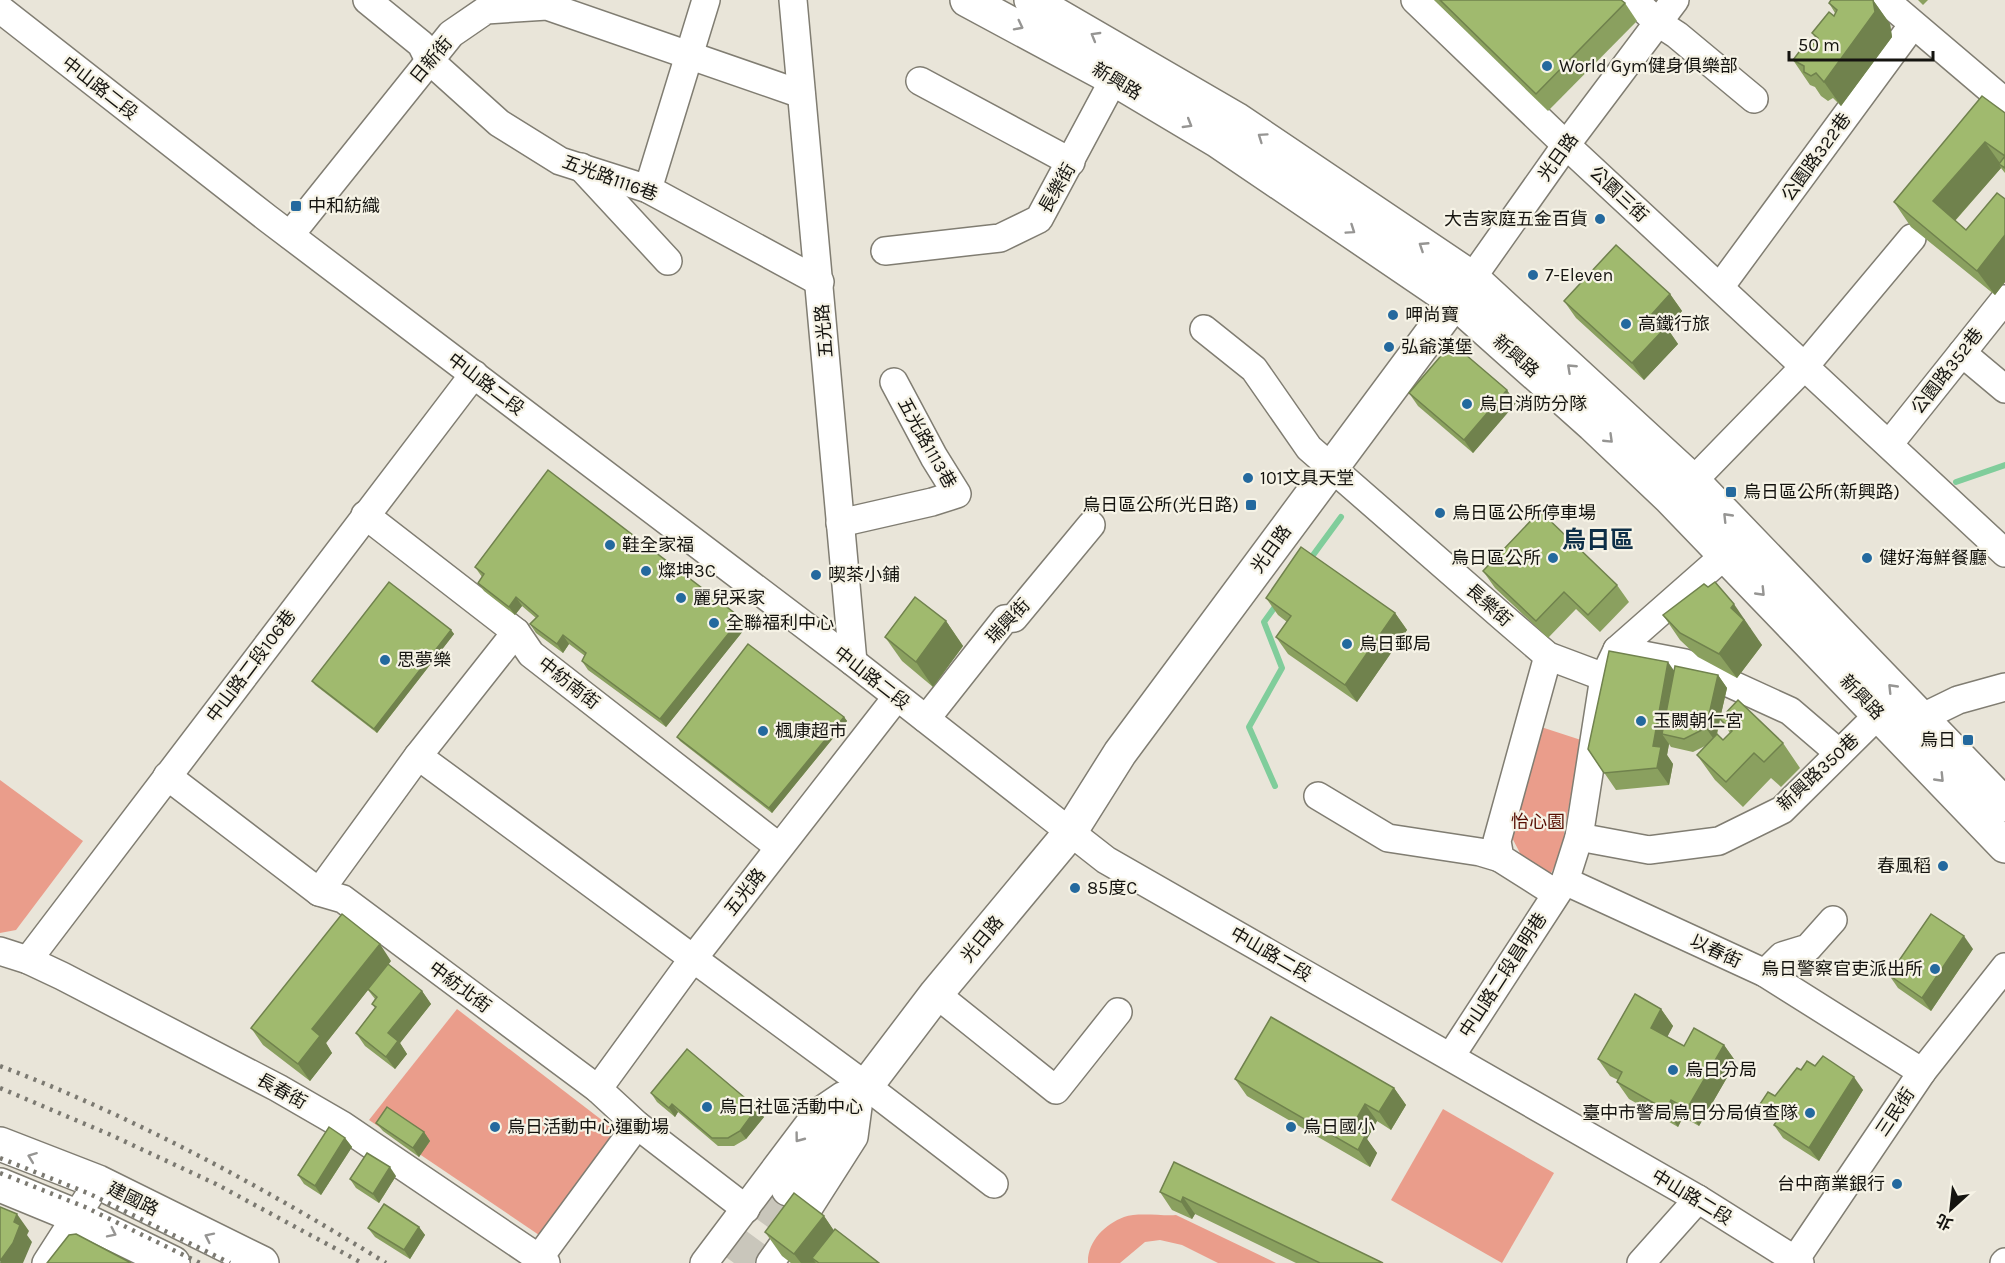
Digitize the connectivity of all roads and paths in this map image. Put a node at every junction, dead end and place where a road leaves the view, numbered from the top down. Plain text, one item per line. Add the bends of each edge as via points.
1 (367, 0) edge
2 (706, 0) edge
3 (794, 0) edge
4 (967, 0) edge
5 (1031, 0) edge
6 (1415, 0) edge
7 (1634, 0) edge
8 (1675, 0) edge
9 (1885, 0) edge
10 (0, 9) edge
11 (1657, 22) junction
12 (1912, 26) junction
13 (691, 55) junction
14 (429, 60) junction
15 (1114, 79) junction
16 (920, 81) dead end
17 (801, 94) junction
18 (1754, 99) dead end
19 (2005, 102) edge
20 (1566, 145) junction
21 (1071, 162) junction
22 (581, 167) junction
23 (648, 189) junction
24 (290, 235) junction
25 (1912, 238) edge
26 (885, 251) dead end
27 (668, 261) dead end
28 (820, 282) junction
29 (1720, 287) junction
30 (1464, 290) junction
31 (2005, 298) edge
32 (1204, 329) dead end
33 (1962, 353) junction
34 (1803, 367) junction
35 (474, 374) junction
36 (894, 382) dead end
37 (2005, 389) edge
38 (1890, 443) junction
39 (1332, 466) junction
40 (1693, 481) junction
41 (365, 515) junction
42 (840, 523) junction
43 (1091, 525) dead end
44 (2005, 553) edge
45 (1725, 555) junction
46 (516, 632) junction
47 (1617, 650) junction
48 (1548, 656) junction
49 (853, 662) junction
50 (1604, 678) junction
51 (2005, 687) edge
52 (896, 698) junction
53 (1879, 714) junction
54 (1922, 718) junction
55 (926, 719) junction
56 (1839, 753) junction
57 (418, 756) junction
58 (167, 776) junction
59 (1318, 795) dead end
60 (2005, 806) edge
61 (1069, 834) junction
62 (1579, 837) junction
63 (2005, 846) edge
64 (779, 847) junction
65 (1500, 858) junction
66 (1560, 887) junction
67 (320, 892) junction
68 (1833, 920) dead end
69 (0, 951) edge
70 (28, 960) junction
71 (692, 960) junction
72 (2005, 967) edge
73 (1765, 973) junction
74 (936, 994) junction
75 (1118, 1012) dead end
76 (1451, 1056) junction
77 (1922, 1072) junction
78 (598, 1089) junction
79 (863, 1089) junction
80 (637, 1125) junction
81 (0, 1144) edge
82 (98, 1182) junction
83 (994, 1184) dead end
84 (0, 1185) edge
85 (788, 1188) tunnel mouth
86 (1698, 1199) junction
87 (746, 1209) junction
88 (78, 1217) junction
89 (542, 1260) edge
90 (1796, 1262) edge
91 (46, 1263) edge
92 (173, 1263) edge
93 (262, 1263) edge
94 (704, 1263) edge
95 (770, 1263) edge
96 (1641, 1263) edge

1 - 14 street, 五光路1116巷 via 421,44
2 - 13 street
3 - 17 street, 五光路
4 -> 15 main road, 新興路
30 -> 5 main road, 新興路 via 1236,119
6 - 20 street, 公園三街
7 - 11 street
8 - 11 street, 光日路
9 - 12 street
10 - 24 street, 中山路二段
11 - 18 street via 1677,34
11 - 20 street, 光日路
12 - 19 street
12 - 29 street, 公園路322巷
13 - 14 street, 日新街 via 547,6 486,10 451,34
13 - 17 street, 日新街
13 - 23 street
14 - 22 street, 五光路1116巷 via 499,123 560,161
14 - 24 street, 日新街
15 - 21 street, 長樂街
15 -> 30 main road, 新興路
16 - 21 street
17 - 28 street, 五光路
20 - 29 street, 公園三街
20 - 30 street, 光日路
21 - 26 street, 長樂街 via 1039,219 1000,238
22 - 23 street, 五光路1116巷
22 - 27 street
23 - 28 street, 五光路1116巷
24 - 35 street, 中山路二段
25 - 34 street
28 - 42 street, 五光路
29 - 34 street, 公園三街
30 - 39 main road, 光日路
40 -> 30 main road, 新興路
30 -> 45 main road, 新興路
31 - 33 street, 公園路352巷
32 - 39 street, 長樂街 via 1254,369 1309,448
33 - 37 street
33 - 38 street, 公園路352巷
34 - 38 street, 公園三街
34 - 40 street
35 - 41 street, 中山路二段106巷
35 - 49 street, 中山路二段
36 - 42 street, 五光路1113巷 via 957,494
38 - 44 street, 公園三街
39 - 48 street, 長樂街
39 - 61 main road, 光日路 via 1120,753
54 -> 40 main road, 新興路
41 - 46 street, 中紡南街
41 - 58 street, 中山路二段106巷
42 - 49 street, 五光路
43 - 55 street, 瑞興街 via 1014,618 1005,619
45 - 47 street
45 -> 53 main road, 新興路
46 - 57 street
46 - 64 street, 中紡南街 via 531,654
47 - 50 street, 中山路二段昌明巷
47 - 56 street via 1685,663 1790,711
48 - 50 street, 長樂街
48 - 65 street via 1502,818 1497,842
49 - 52 street, 中山路二段
50 - 62 street, 中山路二段昌明巷
51 - 54 street via 1958,700
52 - 55 street, 中山路二段
52 - 64 street, 五光路
53 - 56 street, 新興路350巷
53 -> 63 main road, 新興路
54 - 60 main road, 新興路
55 - 61 street, 中山路二段
56 - 62 street, 新興路350巷 via 1782,810 1719,841 1649,850
57 - 67 street
57 - 71 street
58 - 67 street, 中紡北街
58 - 70 street, 中山路二段106巷
59 - 65 street, 中山路二段昌明巷 via 1388,838
61 - 74 main road, 光日路
61 - 76 street, 中山路二段 via 1106,860
62 - 66 street, 中山路二段昌明巷
64 - 71 street, 五光路
65 - 66 street, 中山路二段昌明巷
66 - 73 street, 以春街
66 - 76 street, 中山路二段昌明巷
67 - 78 street, 中紡北街 via 343,898
68 - 73 street via 1808,948 1782,956
69 - 70 street, 長春街
70 - 89 street, 長春街 via 154,1022 342,1125
71 - 78 street, 五光路
71 - 79 street
72 - 77 street, 三民街
73 - 77 street, 以春街
74 - 75 street via 1056,1090
74 - 79 main road, 光日路
76 - 86 street, 中山路二段
77 - 90 street, 三民街
78 - 80 street, 中紡北街
79 - 83 street
79 - 85 main road, 光日路
79 -> 87 street via 842,1096 817,1113
79 - 95 street via 854,1137
80 - 87 street, 中紡北街
80 - 89 street
82 -> 81 main road, 建國路
82 - 88 street
93 -> 82 main road, 建國路
84 - 88 main road
86 - 90 street, 中山路二段
86 - 96 street
87 - 94 street
88 - 91 street
88 -> 92 main road

